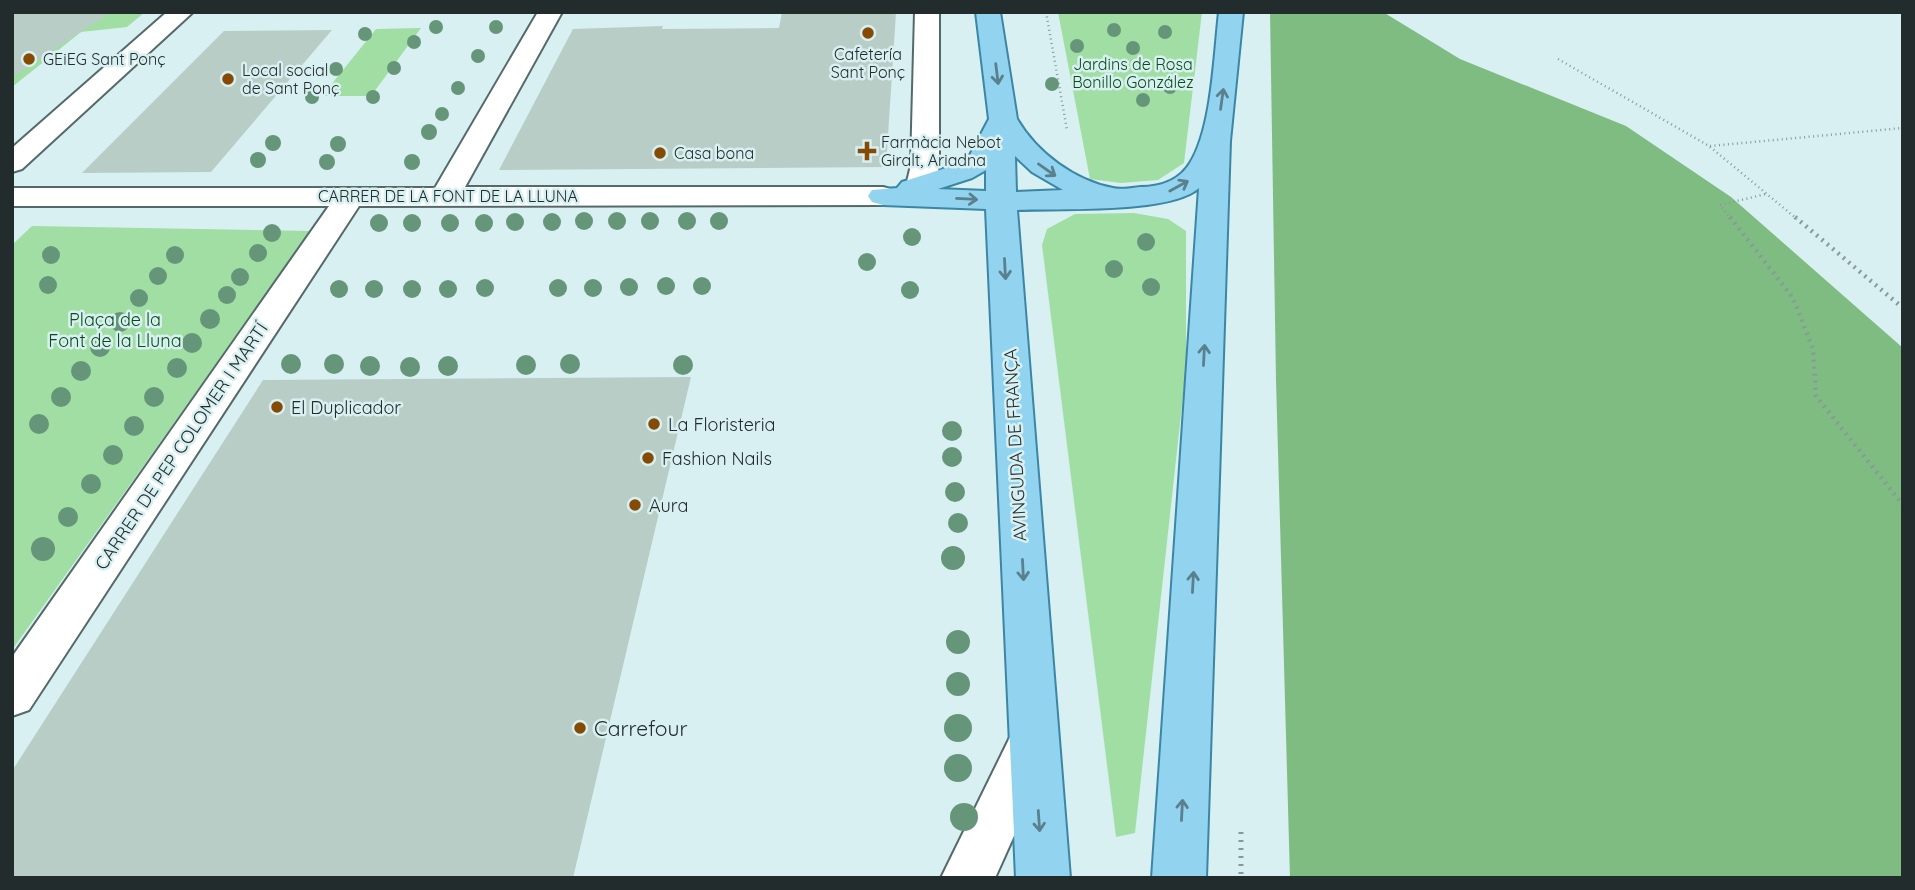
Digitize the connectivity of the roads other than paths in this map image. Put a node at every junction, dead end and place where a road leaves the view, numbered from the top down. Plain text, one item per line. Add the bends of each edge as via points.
1 (181, 12) edge
2 (550, 12) edge
3 (927, 12) edge
4 (988, 12) edge
5 (1231, 12) edge
6 (1003, 119) junction
7 (1216, 141) junction
8 (12, 163) edge
9 (921, 186) junction
10 (445, 196) junction
11 (883, 196) junction
12 (12, 197) edge
13 (350, 197) junction
14 (1121, 198) junction
15 (1002, 201) junction
16 (12, 696) edge
17 (1033, 740) junction
18 (968, 878) edge
19 (1043, 878) edge
20 (1179, 878) edge

1 - 8 street
2 - 10 street
3 - 9 street
4 -> 6 main road, AVINGUDA DE FRANÇA
7 -> 5 main road
6 - 9 main road via 983,159 962,172
6 -> 14 main road via 1031,158 1060,178
6 - 15 main road, AVINGUDA DE FRANÇA
14 -> 7 main road via 1180,189 1201,170
20 -> 7 main road
9 - 11 main road
10 - 11 street, CARRER DE LA FONT DE LA LLUNA
10 - 13 street, CARRER DE LA FONT DE LA LLUNA
11 -> 15 main road
12 - 13 street, CARRER DE LA FONT DE LA LLUNA
13 - 16 street, CARRER DE PEP COLOMER I MARTÍ
14 - 15 main road
15 -> 17 main road, AVINGUDA DE FRANÇA
17 - 18 street
17 -> 19 main road, AVINGUDA DE FRANÇA

